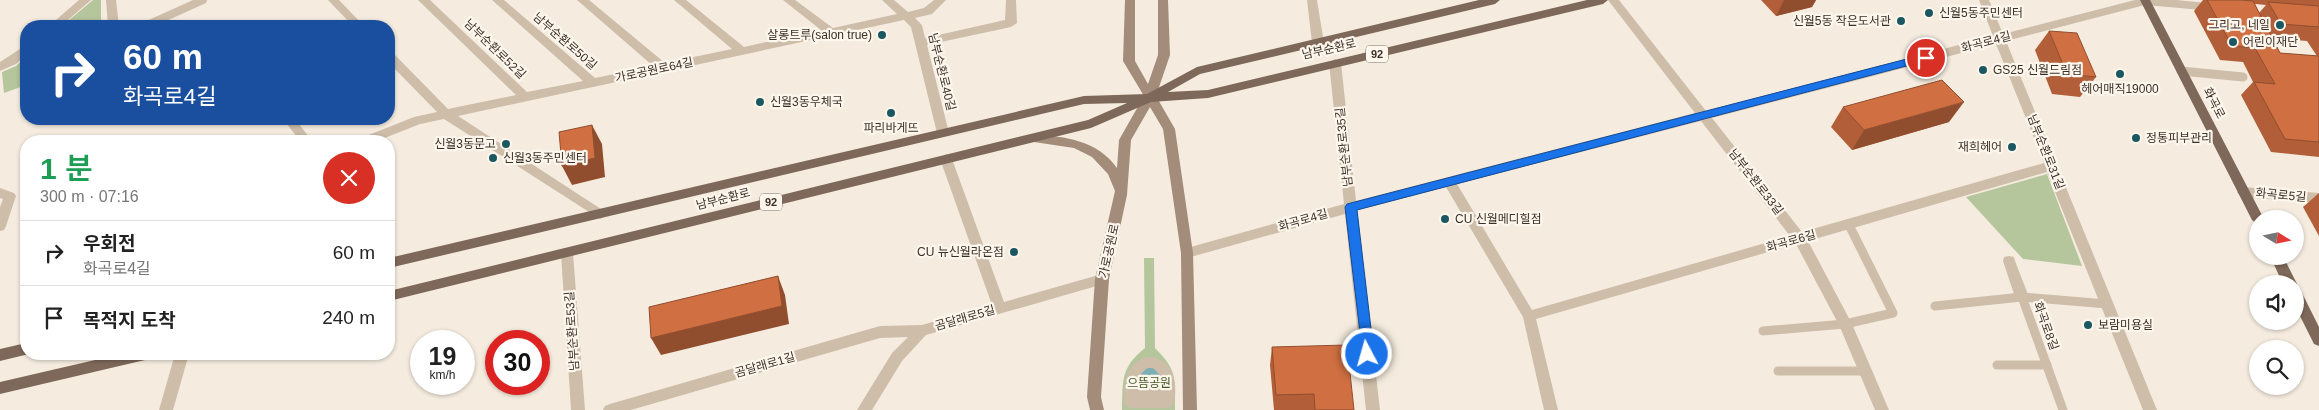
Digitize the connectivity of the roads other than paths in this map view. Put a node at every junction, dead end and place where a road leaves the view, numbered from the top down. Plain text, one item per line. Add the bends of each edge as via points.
1 (86, 0) edge
2 (111, 0) edge
3 (202, 0) edge
4 (333, 0) edge
5 (423, 0) edge
6 (497, 0) edge
7 (582, 0) edge
8 (679, 0) edge
9 (788, 0) edge
10 (887, 0) edge
11 (941, 0) edge
12 (1011, 0) edge
13 (1130, 0) edge
14 (1163, 0) edge
15 (1312, 0) edge
16 (1495, 0) edge
17 (1603, 0) edge
18 (1613, 0) edge
19 (1984, 0) edge
20 (2145, 0) edge
21 (2227, 8) edge
22 (906, 16) junction
23 (61, 20) edge
24 (113, 20) edge
25 (159, 20) edge
26 (353, 20) edge
27 (831, 32) junction
28 (2000, 38) junction
29 (920, 43) junction
30 (1318, 43) junction
31 (742, 51) junction
32 (20, 54) edge
33 (395, 62) edge
34 (1335, 63) junction
35 (0, 67) edge
36 (663, 68) junction
37 (2181, 71) junction
38 (2243, 77) dead end
39 (593, 83) junction
40 (525, 98) junction
41 (1149, 98) junction
42 (446, 114) junction
43 (1703, 116) junction
44 (294, 125) edge
45 (943, 133) junction
46 (301, 135) edge
47 (380, 135) edge
48 (1034, 138) junction
49 (946, 159) junction
50 (2051, 166) junction
51 (1449, 181) junction
52 (2243, 192) junction
53 (0, 193) edge
54 (1121, 195) junction
55 (2319, 198) edge
56 (1351, 207) junction
57 (2253, 210) edge
58 (600, 214) junction
59 (1848, 225) junction
60 (0, 226) edge
61 (1800, 238) junction
62 (567, 253) junction
63 (1187, 253) junction
64 (395, 259) edge
65 (2009, 261) dead end
66 (1102, 279) junction
67 (395, 295) edge
68 (2022, 297) junction
69 (2107, 304) junction
70 (1935, 306) dead end
71 (1000, 308) junction
72 (2304, 311) edge
73 (1530, 316) junction
74 (1844, 324) junction
75 (922, 331) junction
76 (1763, 331) dead end
77 (2319, 340) edge
78 (20, 350) edge
79 (0, 355) edge
80 (119, 360) edge
81 (180, 360) edge
82 (1997, 365) dead end
83 (2047, 365) junction
84 (1778, 371) dead end
85 (1865, 371) junction
86 (1132, 382) joint
87 (0, 388) edge
88 (166, 410) edge
89 (578, 410) edge
90 (610, 410) edge
91 (864, 410) edge
92 (1097, 410) edge
93 (1190, 410) edge
94 (1374, 410) edge
95 (1551, 410) edge
96 (1882, 410) edge
97 (2063, 410) edge
98 (2150, 410) edge

1 - 23 street
2 - 24 street
3 - 25 street
4 - 26 street
5 - 40 street, 남부순환로52길
6 - 39 street, 남부순환로50길
7 - 36 street
8 - 31 street
9 - 27 street
10 - 22 street, 남부순환로40길
11 - 22 street, 가로공원로64길 via 928,11
12 - 29 street via 1010,23
13 - 41 main road via 1129,61
14 - 41 main road, 가로공원로 via 1164,55
15 - 30 street
16 - 30 main road, 남부순환로 / 92
17 - 34 main road, 남부순환로 / 92
18 - 43 street, 남부순환로33길
19 - 28 street, 남부순환로31길
20 - 21 street, 화곡로4길
20 - 28 street, 화곡로4길
20 - 37 main road, 화곡로
22 - 27 street, 가로공원로64길
22 - 29 street, 남부순환로40길 via 916,25
27 - 31 street, 가로공원로64길
28 - 43 street, 화곡로4길
28 - 50 street, 남부순환로31길
29 - 45 street, 남부순환로40길
30 - 41 main road, 남부순환로 / 92 via 1197,71
31 - 36 street, 가로공원로64길
32 - 35 street
33 - 42 street
34 - 41 main road, 남부순환로 / 92 via 1208,94
34 - 56 street, 남부순환로35길
36 - 39 street, 가로공원로64길
37 - 38 lane
37 - 52 main road, 화곡로
39 - 40 street, 가로공원로64길
40 - 42 street, 가로공원로64길
41 - 45 main road, 남부순환로 / 92 via 1084,100
41 - 48 main road, 남부순환로 / 92 via 1091,124
41 - 54 main road, 가로공원로 via 1126,140
41 - 63 main road via 1169,128
42 - 47 street, 가로공원로64길 via 418,120
42 - 58 street
43 - 51 street, 화곡로4길
43 - 61 street, 남부순환로33길
44 - 46 street
45 - 58 main road, 남부순환로 / 92
48 - 49 main road, 남부순환로 / 92
48 - 54 main road via 1089,148 1102,156 1114,170
49 - 62 main road, 남부순환로 / 92
49 - 71 street
50 - 59 street, 화곡로6길
50 - 69 street, 남부순환로31길
51 - 56 street, 화곡로4길
51 - 73 street
52 - 55 street, 화곡로5길
52 - 57 main road, 화곡로
53 - 60 street via 10,196
54 - 66 main road, 가로공원로
56 - 63 street, 화곡로4길
56 - 94 street, 남부순환로35길
58 - 64 main road, 남부순환로 / 92
59 - 61 street, 화곡로6길
59 - 74 lane via 1893,313
61 - 73 street, 화곡로6길
61 - 74 street, 남부순환로33길
62 - 67 main road, 남부순환로 / 92
62 - 89 street, 남부순환로53길
63 - 93 main road
65 - 68 street
66 - 71 street, 곰달래로5길
66 - 92 main road, 가로공원로 via 1094,397
68 - 69 lane
68 - 70 lane
68 - 83 lane, 화곡로8길
69 - 98 street, 남부순환로31길
71 - 75 street, 곰달래로5길
72 - 77 main road
73 - 95 street
74 - 76 lane
74 - 85 street, 남부순환로33길
75 - 90 street, 곰달래로1길 via 880,332
75 - 91 street, 곰달래로5길 via 897,357
78 - 79 main road
80 - 87 main road
81 - 88 street
82 - 83 lane, 화곡로8길
83 - 97 lane, 화곡로8길
84 - 85 lane
85 - 96 street, 남부순환로33길
86 - 86 street via 1132,402 1167,402 1168,377 1163,368 1147,363 1134,371

